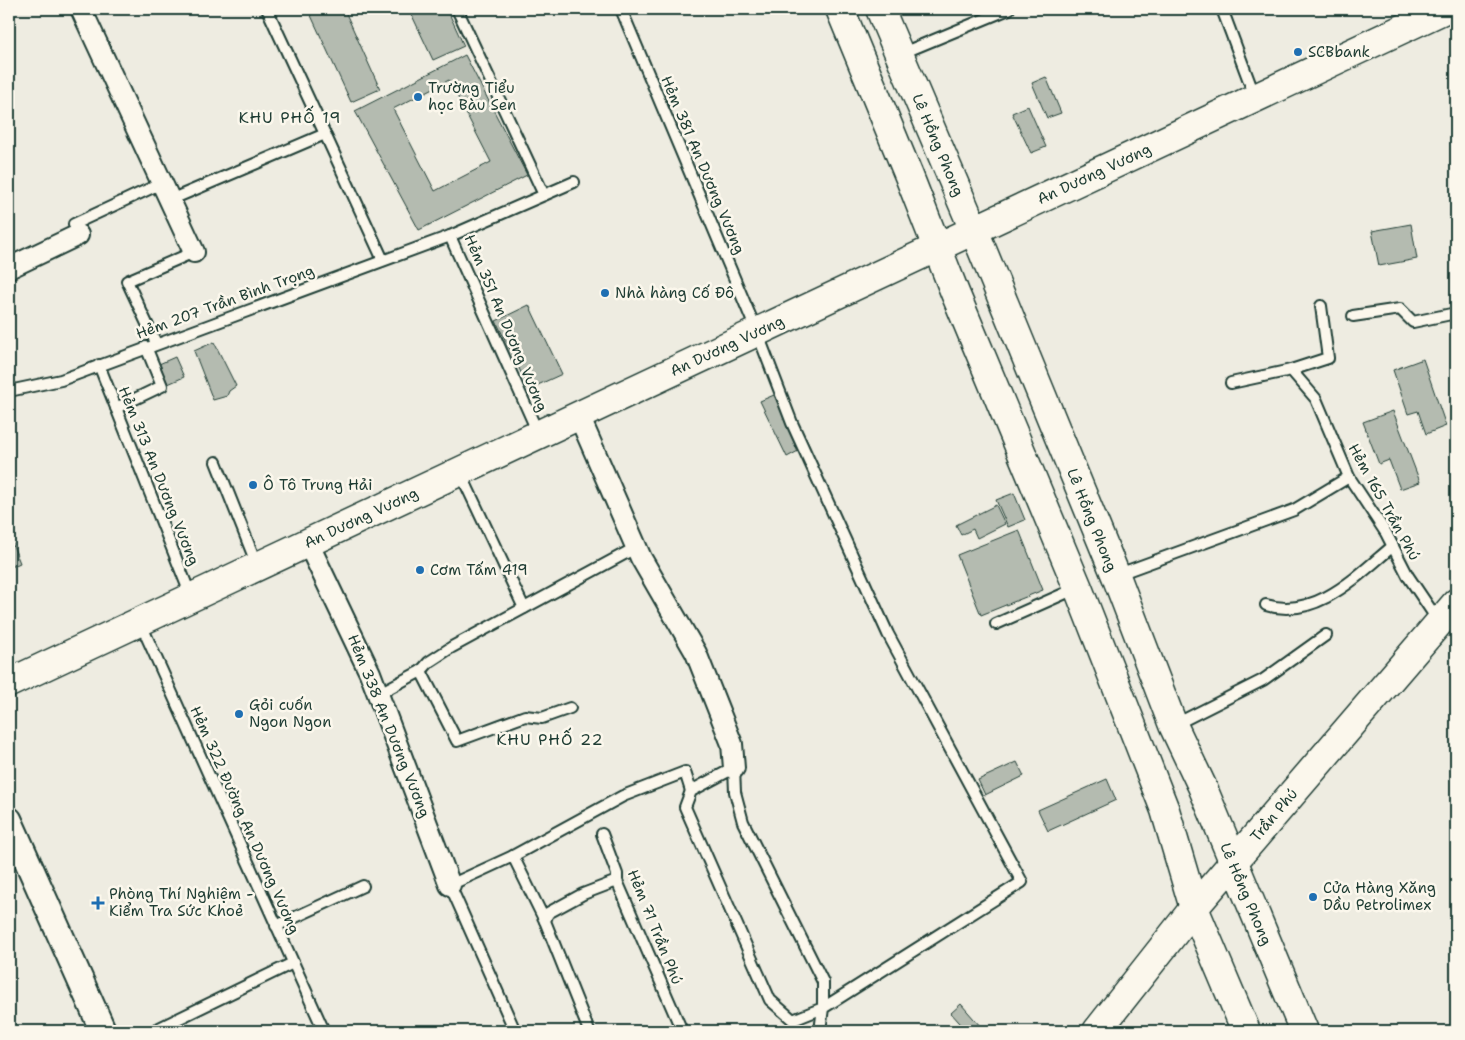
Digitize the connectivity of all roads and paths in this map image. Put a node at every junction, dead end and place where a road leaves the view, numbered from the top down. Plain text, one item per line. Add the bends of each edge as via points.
1 (81, 9) edge
2 (267, 9) edge
3 (457, 9) edge
4 (621, 9) edge
5 (840, 9) edge
6 (880, 9) edge
7 (1009, 9) edge
8 (1222, 9) edge
9 (1445, 9) edge
10 (899, 54) junction
11 (1256, 98) junction
12 (325, 134) junction
13 (574, 182) dead end
14 (166, 191) junction
15 (544, 195) junction
16 (974, 230) junction
17 (78, 235) joint
18 (450, 236) junction
19 (938, 247) junction
20 (194, 252) joint
21 (383, 260) junction
22 (9, 268) edge
23 (1321, 306) dead end
24 (1456, 313) edge
25 (1353, 316) dead end
26 (757, 332) junction
27 (151, 345) junction
28 (100, 365) junction
29 (1292, 370) junction
30 (1231, 383) dead end
31 (9, 391) edge
32 (116, 408) junction
33 (579, 416) junction
34 (538, 434) junction
35 (216, 462) dead end
36 (460, 472) junction
37 (1349, 477) junction
38 (308, 543) junction
39 (1393, 546) junction
40 (637, 548) junction
41 (258, 566) junction
42 (1116, 576) junction
43 (1078, 588) junction
44 (191, 597) junction
45 (1266, 605) dead end
46 (524, 608) junction
47 (1448, 612) edge
48 (140, 622) junction
49 (996, 624) dead end
50 (1326, 635) dead end
51 (421, 671) junction
52 (9, 683) edge
53 (378, 694) junction
54 (570, 708) dead end
55 (1173, 725) junction
56 (734, 768) junction
57 (692, 790) junction
58 (9, 820) edge
59 (602, 834) dead end
60 (514, 856) junction
61 (1234, 865) junction
62 (617, 881) junction
63 (450, 885) junction
64 (363, 886) dead end
65 (1194, 908) junction
66 (545, 921) junction
67 (276, 926) junction
68 (293, 963) junction
69 (823, 1008) junction
70 (103, 1031) edge
71 (153, 1031) edge
72 (324, 1031) edge
73 (515, 1031) edge
74 (589, 1031) edge
75 (682, 1031) edge
76 (820, 1031) edge
77 (1097, 1031) edge
78 (1246, 1031) edge
79 (1304, 1031) edge

1 - 14 street
2 - 12 lane
3 - 15 lane
4 - 26 lane, Hẻm 381 An Dương Vương
5 - 19 main road
6 - 10 main road, Lê Hồng Phong
7 - 10 lane
8 - 11 lane
9 - 11 main road, An Dương Vương
10 - 16 main road, Lê Hồng Phong
11 - 16 main road, An Dương Vương
12 - 14 lane
12 - 21 lane
13 - 15 lane, Hẻm 351 An Dương Vương
14 - 17 lane via 74,224
14 - 20 street
15 - 18 lane, Hẻm 351 An Dương Vương
16 - 19 main road, An Dương Vương
16 - 42 main road, Lê Hồng Phong
17 - 22 street
18 - 21 lane, Hẻm 207 Trần Bình Trọng
18 - 34 lane, Hẻm 351 An Dương Vương
19 - 26 main road, An Dương Vương
19 - 43 main road
20 - 27 lane via 126,281
21 - 27 lane, Hẻm 207 Trần Bình Trọng
23 - 29 lane via 1328,358
24 - 25 lane via 1413,322 1400,309
26 - 33 main road, An Dương Vương
26 - 69 lane, Hẻm 381 An Dương Vương via 792,423 888,634 1022,882
27 - 28 lane, Hẻm 207 Trần Bình Trọng
27 - 32 lane via 162,386
28 - 31 lane, Hẻm 207 Trần Bình Trọng via 61,380
28 - 32 lane, Hẻm 313 An Dương Vương
29 - 30 lane
29 - 37 lane, Hẻm 165 Trần Phú via 1316,399
32 - 44 lane, Hẻm 313 An Dương Vương
33 - 34 main road, An Dương Vương
33 - 40 street
34 - 36 main road, An Dương Vương
35 - 41 lane
36 - 38 main road, An Dương Vương
36 - 46 lane
37 - 39 lane, Hẻm 165 Trần Phú
37 - 42 lane via 1294,510
38 - 41 main road, An Dương Vương
38 - 53 street, Hẻm 338 An Dương Vương
39 - 45 lane via 1356,578 1316,604 1282,610
39 - 47 lane, Hẻm 165 Trần Phú via 1408,576
40 - 46 lane
40 - 56 street via 696,653 732,744
41 - 44 main road, An Dương Vương
42 - 55 main road, Lê Hồng Phong
43 - 49 lane
43 - 65 main road via 1165,810
44 - 48 main road, An Dương Vương
46 - 51 lane via 452,647
47 - 61 main road, Trần Phú
48 - 52 main road, An Dương Vương
48 - 67 lane, Hẻm 322 Đường An Dương Vương
50 - 55 lane via 1263,680
51 - 53 lane
51 - 54 lane via 457,741 525,716 542,718
53 - 63 street, Hẻm 338 An Dương Vương
55 - 61 main road, Lê Hồng Phong
56 - 57 lane
56 - 69 lane via 735,792 743,822 823,982
57 - 60 lane via 685,772 623,796
57 - 69 lane via 685,807 770,1000 793,1020
58 - 70 street
59 - 62 lane, Hẻm 71 Trần Phú
60 - 63 lane
60 - 66 lane
61 - 65 main road, Trần Phú
61 - 79 main road, Lê Hồng Phong
62 - 66 lane via 583,894 548,913
62 - 75 lane, Hẻm 71 Trần Phú
63 - 73 lane
64 - 67 lane
65 - 77 main road, Trần Phú
65 - 78 main road
66 - 74 lane
67 - 68 lane, Hẻm 322 Đường An Dương Vương
68 - 71 lane
68 - 72 lane, Hẻm 322 Đường An Dương Vương
69 - 76 lane

